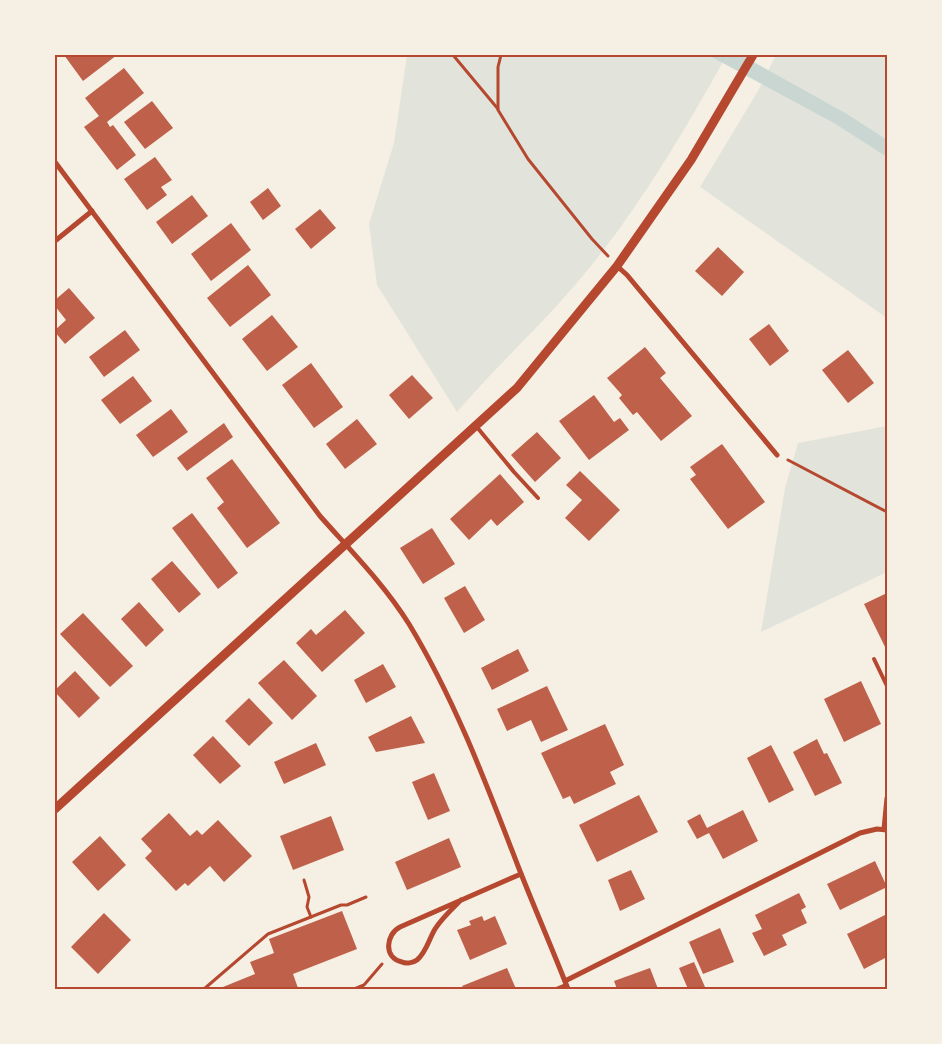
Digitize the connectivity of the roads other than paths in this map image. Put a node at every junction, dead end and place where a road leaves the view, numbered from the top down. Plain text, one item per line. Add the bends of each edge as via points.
1 (753, 55) edge
2 (55, 162) edge
3 (92, 211) junction
4 (55, 241) edge
5 (617, 266) junction
6 (476, 426) junction
7 (777, 455) road end
8 (538, 498) dead end
9 (346, 545) junction
10 (874, 659) dead end
11 (887, 686) edge
12 (887, 798) edge
13 (55, 810) edge
14 (885, 830) edge
15 (521, 874) junction
16 (461, 900) junction
17 (566, 985) edge
18 (556, 989) edge

1 - 5 street via 691,160
2 - 3 street
3 - 4 street
3 - 9 street via 320,516
5 - 6 street via 517,388
5 - 7 street via 633,281
6 - 8 lane
6 - 9 street
9 - 13 street
9 - 15 street via 382,586 430,660 478,764
10 - 11 lane
12 - 14 street
14 - 17 street via 868,830 845,840
15 - 16 street
15 - 17 street
16 - 16 street via 394,930 388,944 389,952 401,962 417,960 436,928
17 - 18 lane

